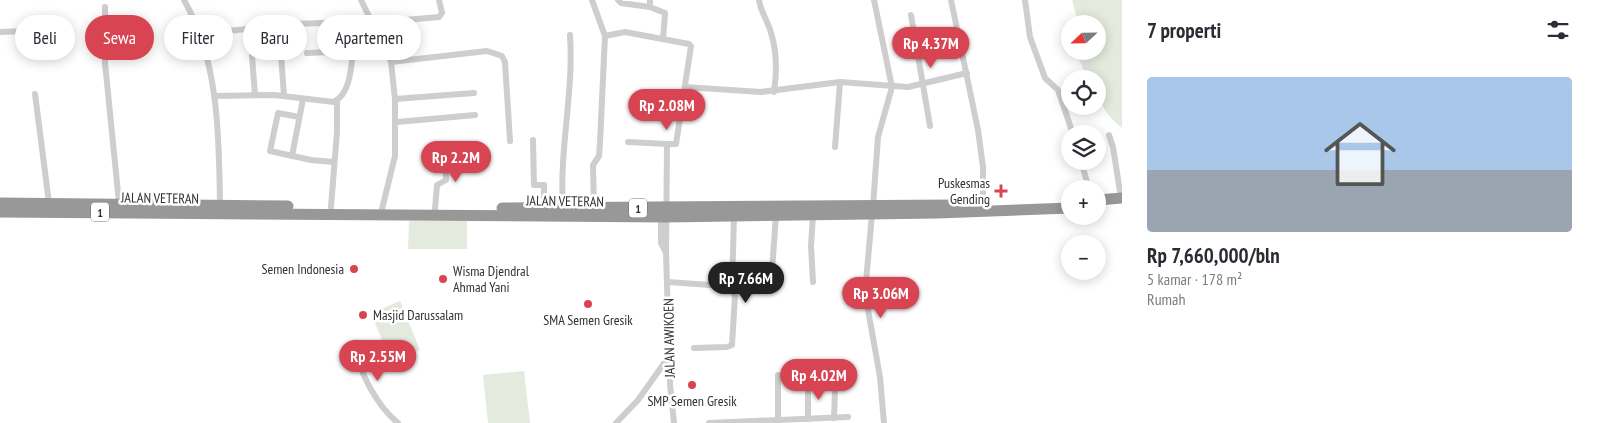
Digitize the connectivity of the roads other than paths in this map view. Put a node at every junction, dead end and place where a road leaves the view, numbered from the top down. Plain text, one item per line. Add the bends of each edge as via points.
1 (184, 0) edge
2 (360, 0) edge
3 (439, 0) edge
4 (592, 0) edge
5 (618, 0) edge
6 (759, 0) edge
7 (874, 0) edge
8 (951, 0) edge
9 (1025, 0) edge
10 (650, 4) edge
11 (105, 7) dead end
12 (191, 15) edge
13 (368, 15) edge
14 (910, 15) dead end
15 (421, 20) edge
16 (317, 23) edge
17 (233, 30) edge
18 (15, 31) edge
19 (0, 32) edge
20 (570, 35) dead end
21 (605, 36) junction
22 (663, 39) junction
23 (307, 53) dead end
24 (317, 53) edge
25 (206, 60) edge
26 (252, 60) edge
27 (281, 60) edge
28 (351, 60) edge
29 (391, 62) joint
30 (967, 73) junction
31 (840, 82) junction
32 (923, 84) junction
33 (685, 87) junction
34 (892, 87) junction
35 (774, 92) junction
36 (474, 93) dead end
37 (35, 94) dead end
38 (255, 95) junction
39 (214, 96) junction
40 (284, 96) junction
41 (303, 99) junction
42 (395, 99) junction
43 (337, 101) junction
44 (475, 115) dead end
45 (299, 116) junction
46 (397, 122) junction
47 (1070, 125) edge
48 (930, 126) dead end
49 (1109, 136) dead end
50 (533, 140) dead end
51 (510, 141) dead end
52 (628, 142) dead end
53 (666, 144) junction
54 (835, 147) dead end
55 (445, 152) dead end
56 (292, 156) junction
57 (334, 162) junction
58 (1122, 198) edge
59 (1106, 199) edge
60 (1061, 201) edge
61 (0, 203) edge
62 (49, 203) junction
63 (119, 203) junction
64 (220, 205) junction
65 (983, 205) junction
66 (1122, 205) edge
67 (1106, 206) edge
68 (544, 207) junction
69 (562, 207) junction
70 (170, 208) junction
71 (331, 208) junction
72 (382, 208) junction
73 (594, 208) junction
74 (1061, 208) edge
75 (203, 209) junction
76 (435, 209) junction
77 (872, 210) junction
78 (0, 212) edge
79 (663, 213) junction
80 (776, 215) junction
81 (813, 215) junction
82 (734, 216) junction
83 (772, 272) dead end
84 (668, 282) junction
85 (813, 282) dead end
86 (732, 289) junction
87 (352, 346) dead end
88 (694, 348) dead end
89 (670, 355) junction
90 (778, 375) dead end
91 (808, 383) dead end
92 (835, 390) dead end
93 (848, 417) dead end
94 (834, 418) junction
95 (808, 419) junction
96 (778, 421) junction
97 (398, 423) edge
98 (616, 423) edge
99 (674, 423) edge
100 (709, 423) edge
101 (884, 423) edge

1 - 12 street
2 - 13 street
3 - 15 street via 442,13 439,18
4 - 21 street
5 - 10 street via 621,3
6 - 35 street via 771,33 776,60
7 - 34 street
8 - 30 street
9 - 47 street via 1030,36 1045,78 1058,90
10 - 22 street via 665,13
11 - 63 street via 105,63
14 - 32 street
16 - 17 street
18 - 19 street
20 - 69 street via 571,68 562,163
21 - 22 street via 625,32
21 - 73 street via 598,156 593,165
22 - 33 street via 690,46
23 - 24 street
25 - 39 street
26 - 38 street
27 - 40 street
28 - 43 street via 349,79
29 - 42 street
29 - 51 street via 487,51 502,56
30 - 32 street
30 - 65 street via 982,167
31 - 34 street
31 - 35 street
31 - 54 street
32 - 34 street
32 - 48 street
33 - 35 street
33 - 53 street via 676,144
34 - 77 street via 878,137
36 - 42 street
37 - 62 street
38 - 39 street
38 - 40 street
39 - 64 street via 219,138
40 - 41 street
41 - 43 street
41 - 45 street
42 - 46 street
43 - 57 street
44 - 46 street
45 - 56 street
45 - 56 street via 278,113 269,147 272,152
46 - 72 street via 396,156
49 - 58 street
50 - 68 street via 534,185 544,185
52 - 53 street
53 - 79 street, JALAN AWIKOEN
55 - 76 street via 446,180 437,185
56 - 57 street
57 - 71 street
58 - 59 highway
60 - 65 highway, JALAN VETERAN / 1
61 - 62 highway, JALAN VETERAN / 1
62 - 63 highway, JALAN VETERAN / 1
63 - 70 highway, JALAN VETERAN / 1
64 - 71 highway, JALAN VETERAN / 1
64 - 75 highway, JALAN VETERAN / 1
65 - 77 highway, JALAN VETERAN / 1
66 - 67 highway
68 - 69 highway, JALAN VETERAN / 1
68 - 76 highway, JALAN VETERAN / 1
69 - 73 highway, JALAN VETERAN / 1
70 - 75 highway, JALAN VETERAN / 1
70 - 78 highway, JALAN VETERAN / 1
71 - 72 highway, JALAN VETERAN / 1
72 - 76 highway, JALAN VETERAN / 1
73 - 79 highway, JALAN VETERAN / 1
74 - 77 highway, JALAN VETERAN / 1
75 - 79 highway, JALAN VETERAN / 1
77 - 79 highway, JALAN VETERAN / 1
77 - 81 highway, JALAN VETERAN / 1
77 - 101 street via 865,293 880,377
79 - 82 highway, JALAN VETERAN / 1
79 - 84 street, JALAN AWIKOEN
80 - 81 highway, JALAN VETERAN / 1
80 - 82 highway, JALAN VETERAN / 1
80 - 83 street
81 - 85 street
82 - 86 street
84 - 86 street
84 - 89 street, JALAN AWIKOEN
86 - 88 street via 735,296 732,345
87 - 97 street via 367,385
89 - 98 street via 638,400
89 - 99 street, JALAN AWIKOEN
90 - 96 street
91 - 95 street
92 - 94 street
93 - 94 street
94 - 95 street
95 - 96 street
96 - 100 street

